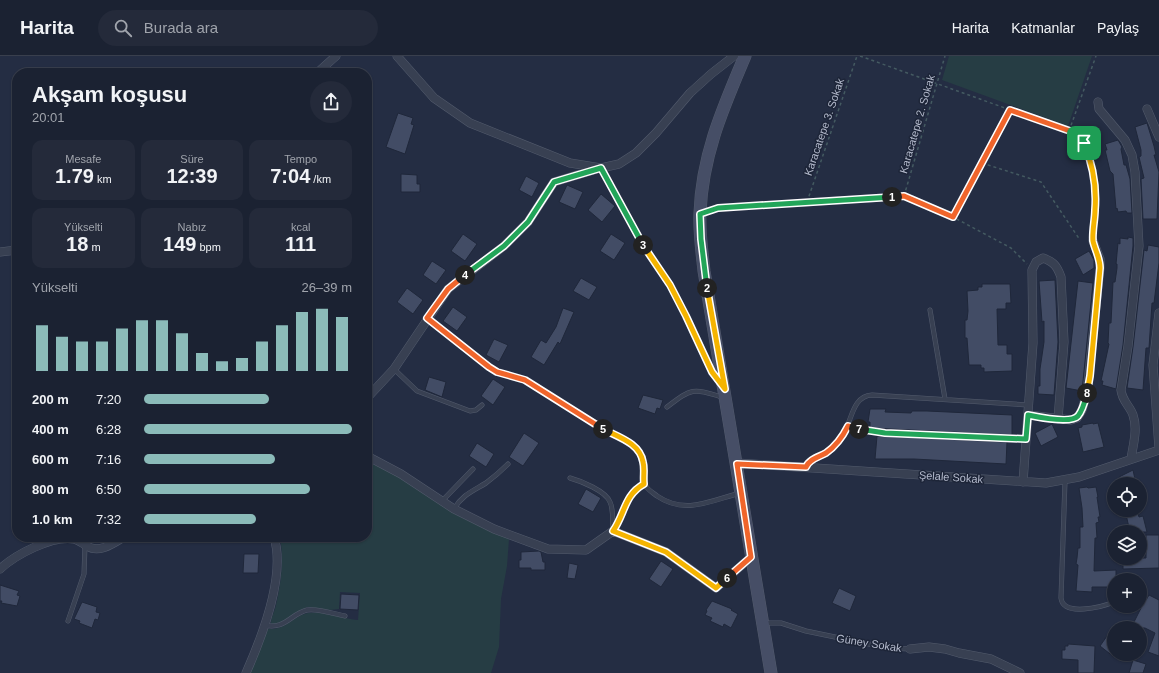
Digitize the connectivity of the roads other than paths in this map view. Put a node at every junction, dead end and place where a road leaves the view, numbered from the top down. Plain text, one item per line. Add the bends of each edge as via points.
1 (336, 56) edge
2 (396, 56) edge
3 (734, 56) edge
4 (745, 56) edge
5 (323, 68) edge
6 (1098, 102) dead end
7 (1147, 109) dead end
8 (1159, 137) edge
9 (601, 168) junction
10 (1093, 241) road end
11 (12, 251) edge
12 (0, 252) edge
13 (930, 310) dead end
14 (1159, 313) edge
15 (427, 318) junction
16 (394, 369) junction
17 (372, 393) edge
18 (726, 393) junction
19 (945, 399) junction
20 (482, 405) dead end
21 (1029, 405) junction
22 (667, 407) dead end
23 (1028, 415) junction
24 (1058, 419) junction
25 (848, 426) junction
26 (1026, 439) junction
27 (1159, 449) edge
28 (372, 459) edge
29 (1131, 459) junction
30 (508, 464) dead end
31 (737, 464) junction
32 (806, 467) junction
33 (473, 468) dead end
34 (570, 478) dead end
35 (1065, 481) junction
36 (1023, 482) junction
37 (644, 484) junction
38 (742, 492) junction
39 (442, 501) junction
40 (454, 509) junction
41 (613, 531) junction
42 (49, 542) edge
43 (81, 542) edge
44 (114, 542) edge
45 (275, 542) edge
46 (85, 544) junction
47 (751, 557) junction
48 (0, 569) edge
49 (1107, 604) edge
50 (345, 616) dead end
51 (68, 621) dead end
52 (763, 623) junction
53 (264, 625) junction
54 (766, 641) junction
55 (910, 649) joint
56 (246, 673) edge
57 (762, 673) edge
58 (771, 673) edge
59 (776, 673) edge
60 (1020, 673) edge

1 - 5 street
2 - 9 street via 434,98 470,123 570,163
3 - 9 street via 700,82 656,134 636,153 619,164
4 - 18 main road via 710,147 704,169 700,214 704,271
6 - 29 street via 1099,109 1125,140 1132,155 1135,172 1139,246 1121,390 1121,396 1133,416 1135,425
7 - 8 street
9 - 15 street via 554,182 528,222 504,246 448,289
9 - 18 lane via 638,237 670,285 712,372
10 - 24 street via 1100,259 1100,268 1087,392 1077,418
11 - 12 street
13 - 19 lane
14 - 27 street via 1153,365
15 - 16 street
15 - 37 lane via 497,372 525,380 637,448 643,460
16 - 17 street
16 - 20 lane via 412,388 426,396 470,411
18 - 22 lane via 693,390
18 - 31 main road
19 - 21 lane
19 - 25 lane via 869,395 857,402
21 - 23 street
21 - 24 street via 1034,343 1032,270 1036,262 1043,258 1053,262 1061,277 1064,342
23 - 24 street
23 - 26 street
25 - 26 lane via 885,433
25 - 32 lane via 833,447 809,462
26 - 36 street
27 - 29 street, Şelale Sokak
28 - 39 street
29 - 35 street, Şelale Sokak
30 - 40 lane via 495,477 459,500
31 - 32 street, Şelale Sokak
31 - 38 main road
32 - 36 street, Şelale Sokak
33 - 39 lane
34 - 41 lane via 581,481 610,500
35 - 36 street, Şelale Sokak
35 - 49 lane via 1062,604 1073,609
37 - 38 lane via 660,498 685,507
37 - 41 lane via 631,495
38 - 47 main road
39 - 40 street
40 - 41 street via 494,529 548,548 586,550
41 - 47 street via 666,552 716,588
42 - 48 street via 7,562
43 - 46 street
44 - 46 street via 97,549
45 - 53 street via 276,578
46 - 51 lane via 82,579
47 - 52 main road
50 - 53 lane via 309,610 280,625
52 - 54 main road
52 - 55 lane, Güney Sokak via 781,623 888,648
53 - 56 street
54 - 57 main road
54 - 58 main road
54 - 59 main road
55 - 60 street, Güney Sokak via 929,647 991,659

